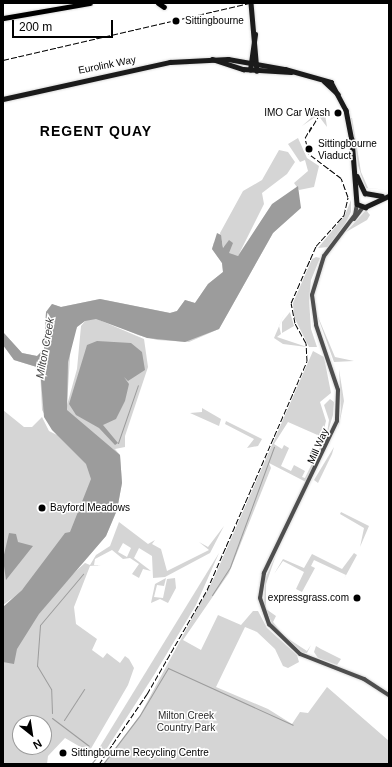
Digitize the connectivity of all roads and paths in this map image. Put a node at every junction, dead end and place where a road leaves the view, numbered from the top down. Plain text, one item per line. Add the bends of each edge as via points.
1 (90, 3) edge
2 (158, 3) edge
3 (169, 3) edge
4 (251, 3) edge
5 (164, 5) edge
6 (3, 18) edge
7 (255, 32) junction
8 (210, 59) junction
9 (250, 62) junction
10 (257, 63) junction
11 (250, 70) junction
12 (257, 71) junction
13 (297, 73) junction
14 (3, 100) edge
15 (356, 176) junction
16 (366, 194) junction
17 (357, 195) junction
18 (388, 196) edge
19 (370, 202) junction
20 (357, 204) junction
21 (363, 207) junction
22 (350, 224) junction
23 (389, 695) edge

1 - 6 main road
2 - 5 main road
3 - 5 main road
4 - 7 main road
7 - 9 main road
7 - 10 main road
8 - 9 main road, Eurolink Way
8 - 11 main road, Eurolink Way
8 - 14 main road, Eurolink Way via 170,62
9 - 10 main road, Eurolink Way
9 - 11 main road
10 - 12 main road
10 - 13 main road, Eurolink Way
11 - 12 main road, Eurolink Way
12 - 13 main road, Eurolink Way
13 - 15 main road via 324,81 338,94 349,125
15 - 16 main road
15 - 17 main road
16 - 17 main road
16 - 18 main road
16 - 19 main road
17 - 20 main road
18 - 19 main road
19 - 21 main road
20 - 21 main road
20 - 22 street, Mill Way
21 - 22 street, Mill Way
22 - 23 street, Mill Way via 324,256 312,295 316,325 338,390 337,421 262,581 261,605 269,624 309,659 364,679

